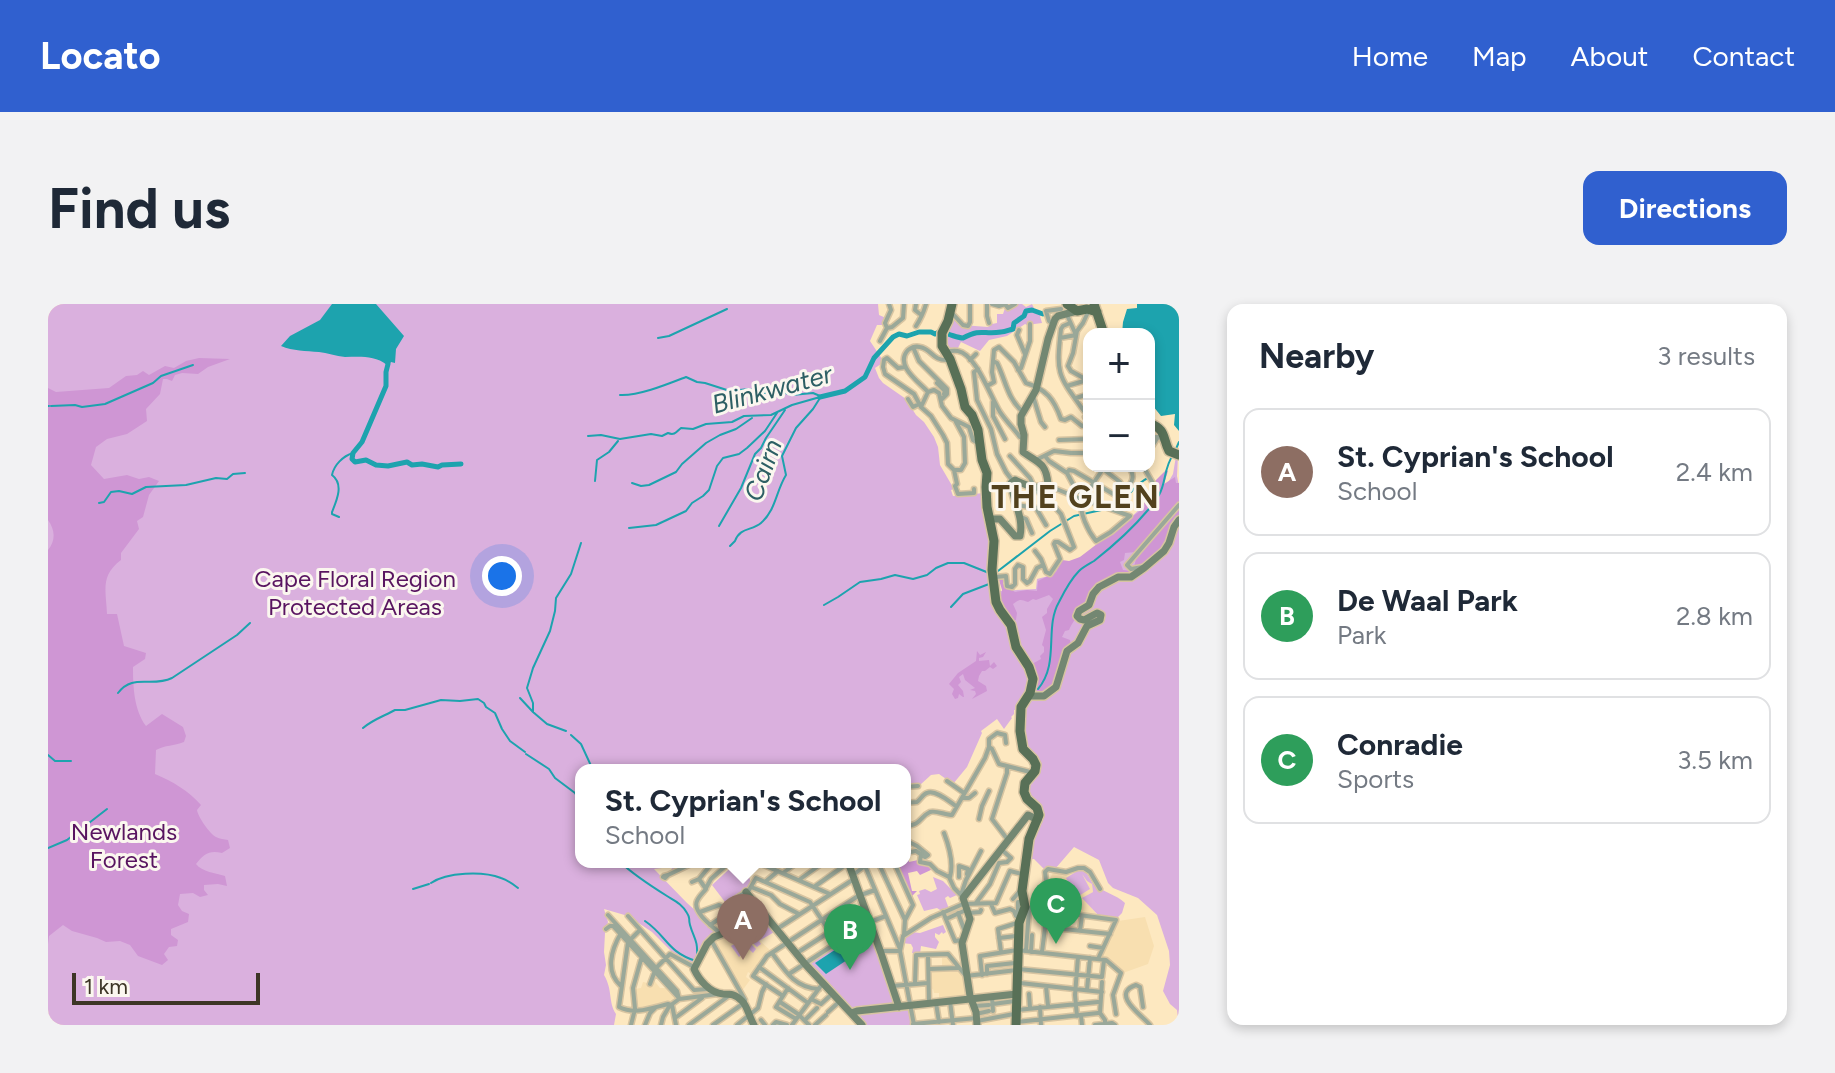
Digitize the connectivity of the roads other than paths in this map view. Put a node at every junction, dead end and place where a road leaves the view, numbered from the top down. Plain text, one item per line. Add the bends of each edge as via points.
1 (889, 304) edge
2 (904, 304) edge
3 (916, 304) edge
4 (926, 304) edge
5 (970, 304) edge
6 (990, 304) edge
7 (1004, 304) edge
8 (1015, 304) edge
9 (951, 308) edge
10 (1093, 308) edge
11 (1068, 309) edge
12 (920, 314) junction
13 (989, 323) dead end
14 (1070, 323) junction
15 (1030, 324) dead end
16 (916, 326) dead end
17 (887, 328) junction
18 (1101, 328) edge
19 (1017, 332) dead end
20 (1076, 335) junction
21 (1060, 338) junction
22 (880, 341) dead end
23 (913, 347) junction
24 (976, 354) dead end
25 (1026, 355) junction
26 (948, 356) junction
27 (970, 360) junction
28 (993, 361) junction
29 (905, 367) junction
30 (978, 369) junction
31 (1018, 370) junction
32 (1083, 377) edge
33 (1083, 381) edge
34 (937, 383) dead end
35 (987, 386) junction
36 (1037, 386) junction
37 (1067, 386) junction
38 (928, 392) junction
39 (1033, 396) junction
40 (1083, 396) edge
41 (943, 398) junction
42 (1075, 398) junction
43 (908, 399) dead end
44 (994, 400) junction
45 (920, 406) junction
46 (1083, 407) edge
47 (1023, 412) junction
48 (1083, 417) edge
49 (956, 422) junction
50 (1079, 423) junction
51 (1083, 426) edge
52 (1045, 427) dead end
53 (1155, 427) edge
54 (1158, 437) joint
55 (1024, 438) junction
56 (1005, 439) dead end
57 (1083, 439) edge
58 (1059, 440) dead end
59 (1155, 442) edge
60 (980, 444) junction
61 (1083, 453) edge
62 (1175, 453) edge
63 (1010, 456) dead end
64 (1045, 456) junction
65 (1036, 460) junction
66 (954, 470) junction
67 (1066, 471) junction
68 (1099, 472) edge
69 (1106, 472) edge
70 (1132, 472) edge
71 (1146, 472) edge
72 (1012, 481) junction
73 (1120, 482) junction
74 (1094, 483) junction
75 (1048, 485) junction
76 (1154, 485) dead end
77 (1130, 486) junction
78 (1035, 487) junction
79 (974, 489) dead end
80 (1121, 494) junction
81 (1083, 498) junction
82 (1017, 505) junction
83 (1179, 505) edge
84 (1021, 517) junction
85 (994, 520) junction
86 (1179, 520) edge
87 (1046, 525) dead end
88 (1032, 533) dead end
89 (1035, 551) dead end
90 (1043, 565) junction
91 (1146, 567) junction
92 (993, 578) junction
93 (1024, 699) junction
94 (1006, 743) dead end
95 (989, 747) junction
96 (1007, 767) junction
97 (1030, 772) dead end
98 (947, 781) dead end
99 (918, 786) dead end
100 (911, 787) edge
101 (989, 791) dead end
102 (975, 793) dead end
103 (963, 796) junction
104 (986, 798) junction
105 (911, 802) edge
106 (956, 806) junction
107 (995, 806) junction
108 (1034, 816) junction
109 (979, 819) dead end
110 (911, 825) edge
111 (944, 833) dead end
112 (1009, 840) junction
113 (911, 843) edge
114 (981, 851) dead end
115 (911, 852) edge
116 (921, 854) junction
117 (996, 854) junction
118 (683, 868) edge
119 (708, 868) edge
120 (723, 868) edge
121 (775, 868) edge
122 (788, 868) edge
123 (816, 868) edge
124 (840, 868) edge
125 (849, 868) edge
126 (863, 868) edge
127 (866, 868) edge
128 (881, 868) edge
129 (896, 868) edge
130 (992, 868) junction
131 (781, 872) junction
132 (1025, 874) junction
133 (668, 875) dead end
134 (950, 877) junction
135 (959, 877) dead end
136 (852, 878) junction
137 (699, 879) junction
138 (799, 880) junction
139 (966, 880) junction
140 (692, 882) dead end
141 (765, 882) junction
142 (814, 887) junction
143 (706, 888) junction
144 (749, 889) junction
145 (1100, 889) dead end
146 (875, 890) junction
147 (787, 892) junction
148 (828, 893) junction
149 (1013, 899) dead end
150 (731, 901) junction
151 (755, 902) junction
152 (976, 903) junction
153 (965, 904) junction
154 (991, 904) junction
155 (781, 905) junction
156 (812, 905) junction
157 (727, 909) junction
158 (1025, 909) junction
159 (981, 910) dead end
160 (864, 911) junction
161 (1047, 911) junction
162 (700, 912) junction
163 (943, 912) junction
164 (737, 913) junction
165 (958, 913) junction
166 (799, 914) junction
167 (608, 915) dead end
168 (628, 916) dead end
169 (766, 916) junction
170 (886, 916) junction
171 (1082, 916) junction
172 (946, 919) junction
173 (822, 920) junction
174 (905, 920) junction
175 (710, 925) junction
176 (740, 927) junction
177 (1045, 927) junction
178 (606, 929) dead end
179 (777, 929) junction
180 (640, 930) junction
181 (966, 930) junction
182 (1080, 931) junction
183 (830, 932) junction
184 (621, 933) junction
185 (720, 933) junction
186 (1110, 934) junction
187 (904, 935) junction
188 (1032, 935) dead end
189 (1019, 936) junction
190 (742, 937) dead end
191 (999, 938) junction
192 (711, 939) junction
193 (962, 940) junction
194 (629, 941) junction
195 (788, 942) junction
196 (837, 943) junction
197 (1090, 946) dead end
198 (900, 947) junction
199 (1103, 948) junction
200 (881, 951) junction
201 (1025, 951) junction
202 (1001, 952) junction
203 (772, 953) junction
204 (797, 953) junction
205 (1042, 953) junction
206 (928, 955) junction
207 (643, 956) junction
208 (668, 956) junction
209 (1078, 957) junction
210 (1090, 958) junction
211 (1101, 960) junction
212 (805, 964) junction
213 (694, 967) junction
214 (759, 967) junction
215 (1018, 967) junction
216 (958, 968) junction
217 (655, 969) junction
218 (928, 969) junction
219 (789, 974) junction
220 (985, 974) junction
221 (1077, 975) junction
222 (966, 976) junction
223 (1088, 976) junction
224 (775, 979) junction
225 (1102, 980) junction
226 (915, 983) junction
227 (928, 983) junction
228 (1017, 983) junction
229 (650, 984) dead end
230 (906, 984) junction
231 (621, 986) junction
232 (768, 986) junction
233 (821, 986) junction
234 (892, 986) junction
235 (1046, 986) junction
236 (788, 988) junction
237 (710, 989) junction
238 (1075, 989) junction
239 (1087, 990) junction
240 (1102, 992) junction
241 (833, 993) junction
242 (727, 994) junction
243 (1029, 994) dead end
244 (678, 996) junction
245 (783, 996) junction
246 (700, 998) junction
247 (779, 1001) junction
248 (810, 1001) junction
249 (840, 1001) junction
250 (950, 1001) junction
251 (742, 1002) junction
252 (991, 1002) junction
253 (1098, 1002) dead end
254 (933, 1003) junction
255 (1075, 1003) junction
256 (671, 1005) junction
257 (910, 1005) junction
258 (1061, 1005) junction
259 (1048, 1006) junction
260 (657, 1007) junction
261 (899, 1007) junction
262 (1040, 1007) junction
263 (1143, 1007) dead end
264 (817, 1008) dead end
265 (1030, 1008) junction
266 (635, 1011) junction
267 (1017, 1011) edge
268 (851, 1013) junction
269 (1098, 1013) dead end
270 (975, 1014) edge
271 (1116, 1014) dead end
272 (1079, 1015) junction
273 (1062, 1017) junction
274 (675, 1018) junction
275 (747, 1018) junction
276 (805, 1020) junction
277 (794, 1021) edge
278 (939, 1022) junction
279 (1041, 1022) edge
280 (760, 1023) edge
281 (953, 1023) edge
282 (927, 1024) edge
283 (1105, 1024) edge
284 (631, 1025) edge
285 (645, 1025) edge
286 (661, 1025) edge
287 (676, 1025) edge
288 (689, 1025) edge
289 (713, 1025) edge
290 (737, 1025) edge
291 (773, 1025) edge
292 (812, 1025) edge
293 (862, 1025) edge
294 (914, 1025) edge
295 (1082, 1025) edge
296 (1095, 1025) edge
297 (1115, 1025) edge
298 (1150, 1025) edge

1 - 17 street
2 - 17 street via 903,318
3 - 12 street
4 - 12 street
5 - 9 street via 967,326
6 - 7 street
6 - 13 street
7 - 8 street
9 - 26 main road via 941,338
10 - 11 main road
10 - 18 main road
10 - 20 street
11 - 14 street
11 - 36 street via 1053,324
12 - 16 street
14 - 20 street
14 - 21 street via 1061,327
15 - 25 street
17 - 22 street
19 - 25 street
20 - 21 street
20 - 32 street via 1069,368
21 - 37 street via 1058,366
23 - 26 street via 922,347 939,360
23 - 29 street
23 - 41 street via 919,361 947,389
24 - 27 street
25 - 31 street
26 - 27 street via 948,351 961,351
26 - 60 main road
27 - 30 street
28 - 31 street via 999,347
28 - 35 street via 994,382
28 - 47 street
29 - 38 street
29 - 45 street via 898,368 887,358 883,362 885,373 913,393
30 - 35 street
30 - 72 street via 977,400
31 - 36 street via 1026,383
33 - 37 street
34 - 41 street via 945,391
35 - 44 street
36 - 39 street
36 - 50 street via 1057,406 1061,419 1072,417
37 - 42 street
38 - 41 street via 937,391
38 - 45 street
39 - 47 street
39 - 52 street
40 - 42 street
41 - 49 street via 943,408
42 - 46 street
43 - 45 street via 913,407
44 - 55 street
44 - 56 street via 993,416
45 - 66 street via 945,438 948,464
47 - 55 street
48 - 50 street
49 - 60 street via 969,427
49 - 66 street via 964,435 966,461 961,470
50 - 51 street
53 - 62 main road
54 - 59 street
54 - 62 street
55 - 65 street via 1024,453
57 - 58 street
60 - 85 main road
61 - 64 street via 1054,451
63 - 78 street
64 - 65 street
64 - 67 street
65 - 75 street
66 - 79 street via 958,494
67 - 74 street
67 - 81 street
68 - 74 street
69 - 73 street
70 - 77 street
71 - 76 street
72 - 78 street
72 - 82 street
73 - 77 street
73 - 80 street
74 - 80 street
74 - 81 street
75 - 78 street
75 - 81 street
77 - 80 street
78 - 90 street via 1065,521 1073,549 1056,541 1060,560 1051,574
81 - 81 street via 1091,502 1130,516 1096,541 1082,514
82 - 84 street
82 - 87 street via 1037,508
83 - 91 street via 1127,565
84 - 85 street via 1018,537
84 - 88 street
85 - 92 main road
86 - 91 street via 1167,548
89 - 90 street
90 - 92 street via 1027,583 1023,567 1017,566 1011,587 1006,576
91 - 93 street via 1094,592 1077,616 1083,620 1097,613 1100,620 1087,626 1068,651 1056,687 1045,696
92 - 93 main road via 998,607 1031,670 1033,682
93 - 108 main road via 1022,747 1036,765 1024,792 1037,808
94 - 95 street via 1005,735 997,733
95 - 96 street via 998,763
95 - 103 street
96 - 97 street
96 - 107 street
98 - 103 street
99 - 100 street
101 - 104 street
102 - 103 street
103 - 106 street
104 - 107 street
104 - 109 street
105 - 106 street via 929,792
106 - 110 street via 950,816 933,812
107 - 112 street via 992,819
108 - 112 street
108 - 132 main road
111 - 134 street
112 - 117 street
113 - 116 street via 928,856
114 - 139 street
115 - 116 street
116 - 134 street via 920,862
117 - 130 street
117 - 130 street via 1011,858
118 - 133 street
119 - 137 street
120 - 143 street
121 - 131 street
122 - 131 street
123 - 138 street
124 - 142 street
125 - 136 street
126 - 136 street
127 - 146 street
128 - 174 street
129 - 174 street via 913,904
130 - 152 street via 990,884
130 - 153 street
131 - 138 street
131 - 141 street
132 - 154 street via 1010,871
132 - 158 main road
134 - 153 street
135 - 139 street via 960,866 968,869
136 - 148 street
136 - 160 street
137 - 140 street
137 - 143 street
138 - 142 street
139 - 153 street
141 - 144 street via 755,878
141 - 147 street
142 - 148 street
143 - 162 street via 695,903
144 - 150 street
144 - 151 street
144 - 155 street via 771,895
145 - 158 street via 1084,868 1049,869
146 - 160 street
146 - 170 street
147 - 155 street
147 - 156 street
148 - 156 street
149 - 158 street via 1018,892
150 - 157 street
150 - 164 street
151 - 164 street
151 - 169 street
152 - 153 street
152 - 154 street
153 - 159 street
153 - 163 street
153 - 165 street
153 - 181 street via 970,920
154 - 158 street via 995,913 1010,909 1016,916
155 - 166 street
156 - 166 street
156 - 173 street
157 - 162 street via 719,905
157 - 175 street
158 - 161 street
158 - 189 main road
158 - 191 street via 999,928
158 - 201 street
160 - 170 street
160 - 173 street
160 - 183 street
160 - 196 street
160 - 200 street
161 - 171 street
161 - 177 street
162 - 175 street
163 - 172 street
163 - 187 street
164 - 176 street
165 - 172 street
165 - 181 street
166 - 179 street
167 - 184 street
168 - 180 street
169 - 176 street
169 - 179 street
170 - 198 street
171 - 182 street
171 - 186 street via 1116,920
172 - 193 street via 955,941
173 - 183 street
173 - 195 street
174 - 187 street
175 - 185 street
176 - 185 street
176 - 190 street
177 - 182 street
177 - 205 street
178 - 184 street via 613,926
179 - 195 street
180 - 194 street
180 - 208 street
181 - 193 street
182 - 186 street
183 - 196 street
183 - 204 street
184 - 194 street
184 - 231 street via 612,950 612,974
185 - 192 street
186 - 199 street
187 - 198 street
188 - 201 street
189 - 191 street
189 - 201 main road
191 - 202 street
192 - 213 street
192 - 251 street
193 - 222 street
194 - 207 street
194 - 231 street
195 - 203 street
195 - 204 street
196 - 212 street
197 - 199 street
198 - 200 street
198 - 230 street
199 - 211 street
200 - 234 street
201 - 202 street
201 - 205 street
201 - 215 main road
202 - 220 street via 980,955
203 - 214 street
203 - 219 street
204 - 212 street
205 - 209 street
206 - 216 street via 948,954
206 - 218 street
206 - 226 street via 915,956
207 - 217 street
207 - 266 street via 633,988
208 - 213 street
208 - 217 street
208 - 237 street via 694,990
209 - 210 street
209 - 221 street
210 - 211 street
210 - 223 street
211 - 225 street
211 - 271 street via 1121,973 1113,995
212 - 219 street
212 - 233 street
213 - 237 street
214 - 224 street
214 - 232 street via 753,976
215 - 220 street
215 - 221 street
215 - 228 main road
216 - 218 street
216 - 222 street
217 - 229 street
217 - 244 street
218 - 227 street
219 - 233 street via 807,988
220 - 222 street
221 - 223 street
221 - 238 street
222 - 270 street
223 - 225 street
223 - 239 street
224 - 232 street
224 - 236 street
225 - 240 street
226 - 227 street
226 - 230 street
227 - 254 street
228 - 235 street
228 - 267 main road
230 - 234 street
230 - 257 street
231 - 266 street via 619,1006
232 - 245 street
232 - 275 street
233 - 241 street
233 - 248 street
234 - 261 street
235 - 238 street
235 - 259 street
236 - 245 street
236 - 248 street
237 - 242 street
238 - 239 street
238 - 255 street
239 - 240 street
240 - 283 street
241 - 248 street via 821,1004
241 - 249 street
242 - 246 street
242 - 251 street
242 - 288 street
243 - 265 street
244 - 246 street
244 - 256 street
245 - 247 street
246 - 274 street
247 - 277 street
247 - 277 street via 777,1007
248 - 277 street
249 - 268 street
249 - 292 street
250 - 254 street
250 - 270 street
250 - 281 street
251 - 275 street
251 - 289 street
252 - 267 street
252 - 270 street
252 - 270 street via 991,1011
253 - 255 street
254 - 257 street
254 - 278 street
255 - 258 street
255 - 272 street
256 - 260 street
256 - 274 street
256 - 286 street
257 - 261 street
257 - 294 street
258 - 259 street
258 - 273 street
259 - 262 street
260 - 266 street
260 - 285 street
261 - 268 street
262 - 265 street
262 - 279 street
263 - 298 street via 1140,987 1131,986 1130,1005
264 - 276 street
265 - 267 street
266 - 284 street
267 - 270 street
267 - 279 street
268 - 293 street
269 - 272 street
270 - 281 street
272 - 273 street
272 - 295 street
273 - 279 street
274 - 287 street
275 - 280 street
275 - 290 street
276 - 277 street
276 - 292 street
277 - 291 street
278 - 281 street
278 - 282 street
282 - 294 street
283 - 296 street
283 - 297 street

